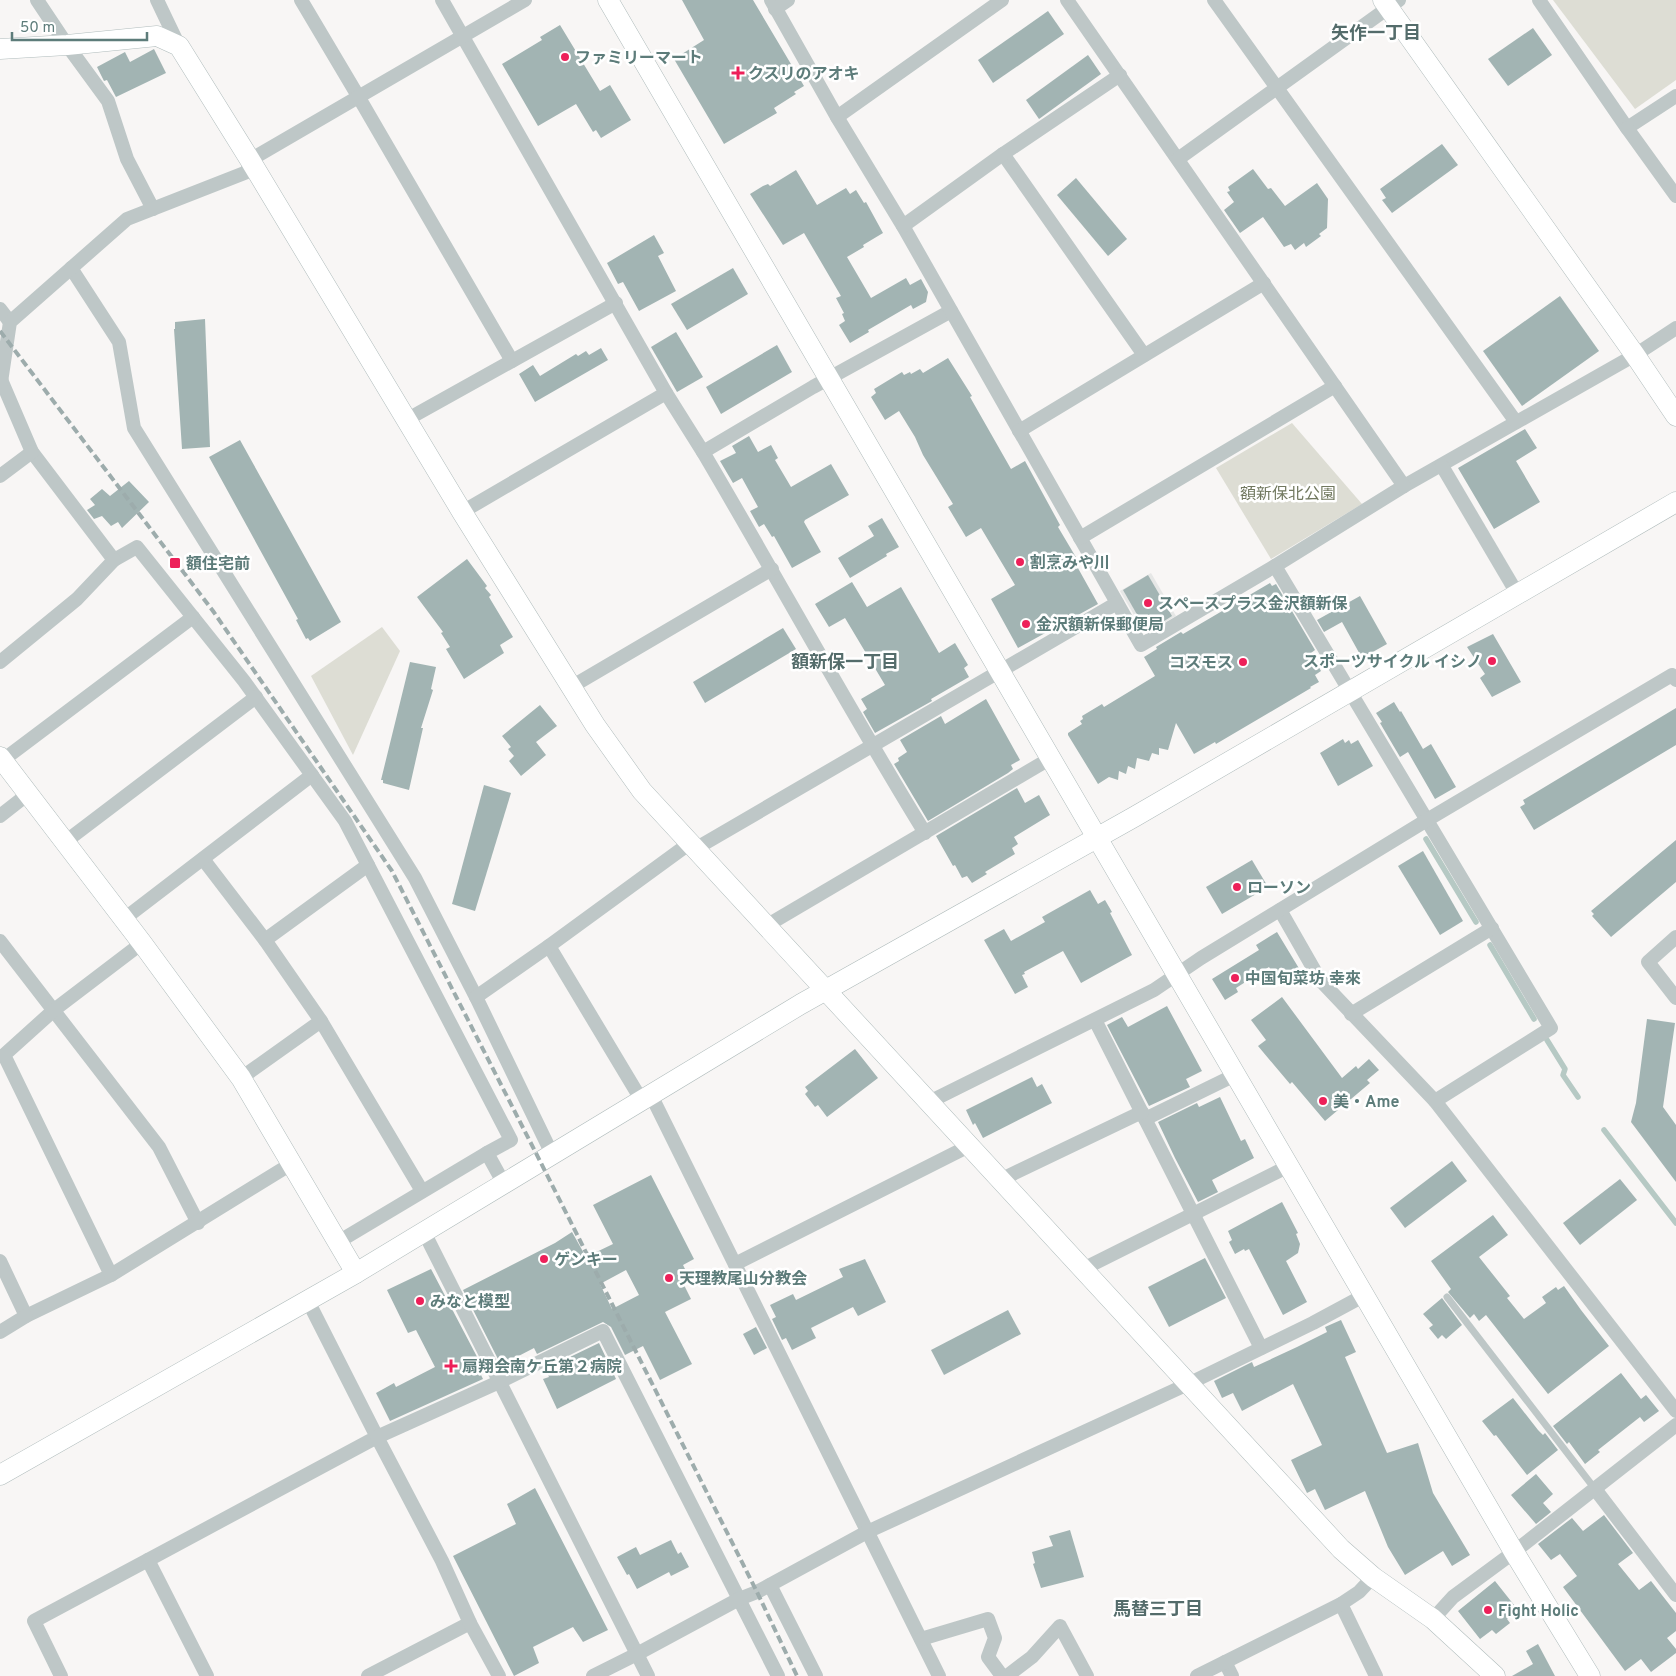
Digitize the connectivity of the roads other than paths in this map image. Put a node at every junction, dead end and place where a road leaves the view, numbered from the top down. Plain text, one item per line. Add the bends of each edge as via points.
1 (37, 0) edge
2 (157, 0) edge
3 (301, 0) edge
4 (442, 0) edge
5 (525, 0) edge
6 (608, 0) edge
7 (788, 0) edge
8 (1002, 0) edge
9 (1068, 0) edge
10 (1214, 0) edge
11 (1539, 0) edge
12 (1390, 3) edge
13 (773, 4) edge
14 (462, 35) junction
15 (67, 46) junction
16 (179, 46) junction
17 (0, 49) edge
18 (1120, 76) junction
19 (1276, 88) junction
20 (358, 96) junction
21 (1676, 96) edge
22 (837, 117) junction
23 (1627, 128) junction
24 (1003, 154) junction
25 (1178, 159) junction
26 (250, 160) junction
27 (1676, 196) edge
28 (153, 209) junction
29 (903, 226) junction
30 (71, 268) junction
31 (1264, 283) junction
32 (616, 303) junction
33 (0, 309) edge
34 (952, 311) junction
35 (10, 322) junction
36 (1676, 328) edge
37 (1144, 355) junction
38 (1635, 355) junction
39 (512, 361) junction
40 (830, 378) junction
41 (0, 380) edge
42 (1335, 386) junction
43 (666, 393) junction
44 (1676, 416) edge
45 (406, 420) junction
46 (1516, 422) junction
47 (1019, 430) junction
48 (32, 452) junction
49 (703, 452) junction
50 (1442, 466) junction
51 (0, 476) edge
52 (1404, 486) junction
53 (1676, 502) edge
54 (462, 512) junction
55 (1080, 538) junction
56 (114, 560) junction
57 (1275, 566) junction
58 (772, 569) junction
59 (1518, 595) junction
60 (1117, 603) junction
61 (193, 617) junction
62 (0, 662) edge
63 (1000, 670) junction
64 (1675, 676) edge
65 (571, 687) junction
66 (1349, 691) junction
67 (256, 696) junction
68 (871, 746) junction
69 (1051, 758) junction
70 (1, 759) edge
71 (312, 775) junction
72 (28, 794) junction
73 (0, 816) edge
74 (1427, 820) junction
75 (924, 833) junction
76 (1098, 837) junction
77 (65, 842) junction
78 (693, 846) junction
79 (203, 859) junction
80 (368, 865) junction
81 (1280, 910) junction
82 (124, 919) junction
83 (766, 926) junction
84 (1492, 928) junction
85 (1676, 936) edge
86 (265, 940) junction
87 (0, 941) edge
88 (142, 943) junction
89 (550, 946) junction
90 (1177, 974) junction
91 (826, 990) junction
92 (476, 997) junction
93 (1676, 998) edge
94 (54, 1010) junction
95 (1351, 1014) junction
96 (321, 1020) junction
97 (1095, 1020) junction
98 (1235, 1075) junction
99 (241, 1078) junction
100 (646, 1098) junction
101 (1434, 1101) junction
102 (928, 1102) junction
103 (1144, 1115) junction
104 (969, 1146) junction
105 (487, 1153) junction
106 (552, 1154) junction
107 (291, 1164) junction
108 (1289, 1166) junction
109 (1000, 1180) junction
110 (504, 1182) junction
111 (422, 1191) junction
112 (1193, 1214) junction
113 (198, 1223) junction
114 (424, 1232) junction
115 (338, 1242) junction
116 (0, 1261) edge
117 (735, 1264) junction
118 (1083, 1269) junction
119 (356, 1273) junction
120 (111, 1274) junction
121 (1365, 1295) junction
122 (1447, 1297) dead end
123 (308, 1301) junction
124 (26, 1316) junction
125 (0, 1332) edge
126 (1261, 1348) junction
127 (500, 1382) junction
128 (1188, 1384) junction
129 (1676, 1411) edge
130 (1676, 1425) edge
131 (377, 1437) junction
132 (0, 1475) edge
133 (1595, 1489) junction
134 (867, 1532) junction
135 (1514, 1552) junction
136 (148, 1560) junction
137 (1373, 1577) junction
138 (770, 1585) junction
139 (1676, 1595) edge
140 (739, 1599) junction
141 (1340, 1604) junction
142 (1433, 1619) junction
143 (470, 1623) junction
144 (920, 1639) junction
145 (637, 1654) junction
146 (1225, 1662) junction
147 (61, 1676) edge
148 (207, 1676) edge
149 (368, 1676) edge
150 (499, 1676) edge
151 (593, 1676) edge
152 (648, 1676) edge
153 (778, 1676) edge
154 (816, 1676) edge
155 (939, 1676) edge
156 (1002, 1676) edge
157 (1007, 1676) edge
158 (1087, 1676) edge
159 (1197, 1676) edge
160 (1232, 1676) edge
161 (1376, 1676) edge
162 (1495, 1676) edge
163 (1590, 1676) edge

1 - 15 street
2 - 16 street
3 - 20 street
4 - 14 street
5 - 14 street
6 - 40 street
7 - 13 street
8 - 22 street
9 - 18 street
10 - 19 street
11 - 23 street
12 - 19 street
12 - 38 street
13 - 22 street
14 - 20 street
14 - 32 street
15 - 16 street via 156,36
15 - 17 street
15 - 28 street via 108,101 126,159
16 - 26 street
18 - 24 street
18 - 25 street
19 - 25 street
19 - 46 street
20 - 26 street
20 - 39 street
21 - 23 street
22 - 29 street
23 - 27 street
24 - 29 street
24 - 37 street
25 - 31 street
26 - 28 street via 247,172
26 - 45 street
28 - 30 street via 127,219
29 - 34 street
30 - 35 street
30 - 92 street via 119,342 134,428 415,878
31 - 37 street
31 - 42 street
32 - 39 street
32 - 43 street
33 - 35 street
34 - 40 street
34 - 47 street
35 - 41 street
36 - 38 street
37 - 47 street
38 - 44 street
38 - 46 street
39 - 45 street
40 - 49 street
40 - 63 street
41 - 48 street
42 - 52 street
42 - 55 street
43 - 49 street
43 - 54 street
45 - 54 street
46 - 50 street
47 - 55 street
48 - 51 street
48 - 56 street
49 - 58 street
50 - 52 street
50 - 59 street
52 - 57 street
53 - 59 street
54 - 65 street
55 - 60 street
56 - 61 street via 137,546
56 - 62 street via 77,599
57 - 60 street via 1140,645
57 - 66 street
58 - 65 street
58 - 68 street
59 - 66 street
60 - 63 street
61 - 67 street
61 - 70 street
63 - 68 street
63 - 69 street
64 - 74 street
65 - 78 street via 642,791
66 - 74 street
66 - 76 street
67 - 71 street
67 - 77 street
68 - 75 street
68 - 78 street
69 - 75 street
69 - 76 street
70 - 72 street
71 - 79 street
71 - 80 street via 345,821
72 - 73 street
72 - 77 street
74 - 81 street
74 - 84 street
75 - 83 street
76 - 90 street
76 - 91 street
77 - 82 street
78 - 83 street
78 - 89 street
79 - 82 street
79 - 86 street
80 - 86 street
80 - 105 street via 511,1140
81 - 90 street
81 - 95 street via 1320,980
82 - 88 street
83 - 91 street
84 - 95 street
84 - 101 street via 1551,1028
85 - 93 street via 1648,962
86 - 96 street
87 - 94 street
88 - 94 street
88 - 99 street
89 - 92 street
89 - 100 street
90 - 97 street via 1154,990
90 - 98 street
91 - 100 street
91 - 102 street
92 - 106 street
94 - 113 street via 159,1148
94 - 120 street via 4,1054
95 - 101 street
96 - 99 street
96 - 111 street
97 - 102 street
97 - 103 street
98 - 103 street
98 - 108 street
99 - 107 street
100 - 106 street
100 - 117 street
101 - 129 street
102 - 104 street
103 - 109 street
103 - 112 street
104 - 109 street
104 - 117 street
105 - 110 street
105 - 111 street
106 - 110 street
107 - 113 street
107 - 115 street
108 - 112 street
108 - 121 street
109 - 118 street
110 - 114 street
111 - 115 street
112 - 118 street
112 - 126 street
113 - 120 street
114 - 119 street
114 - 127 street
115 - 119 street
116 - 124 street
117 - 134 street
118 - 128 street
119 - 123 street
120 - 124 street
121 - 126 street
121 - 135 street
122 - 133 lane
123 - 131 street
123 - 132 street
124 - 125 street
126 - 128 street
127 - 131 street
127 - 140 street via 603,1331
127 - 145 street
128 - 134 street
128 - 137 street via 1341,1549
130 - 133 street
131 - 136 street
131 - 143 street via 442,1560
133 - 135 street
133 - 139 street
134 - 138 street
134 - 144 street
135 - 142 street via 1453,1597
135 - 163 street
136 - 147 street via 34,1621
136 - 148 street
137 - 141 street via 1359,1592
137 - 142 street
138 - 140 street
138 - 154 street
140 - 145 street
140 - 153 street
141 - 146 street
141 - 161 street
142 - 162 street
143 - 149 street
143 - 150 street
144 - 155 street
144 - 156 street via 988,1619 995,1638 988,1657
145 - 151 street
145 - 152 street
146 - 159 street
146 - 160 street
157 - 158 street via 1032,1657 1060,1626

